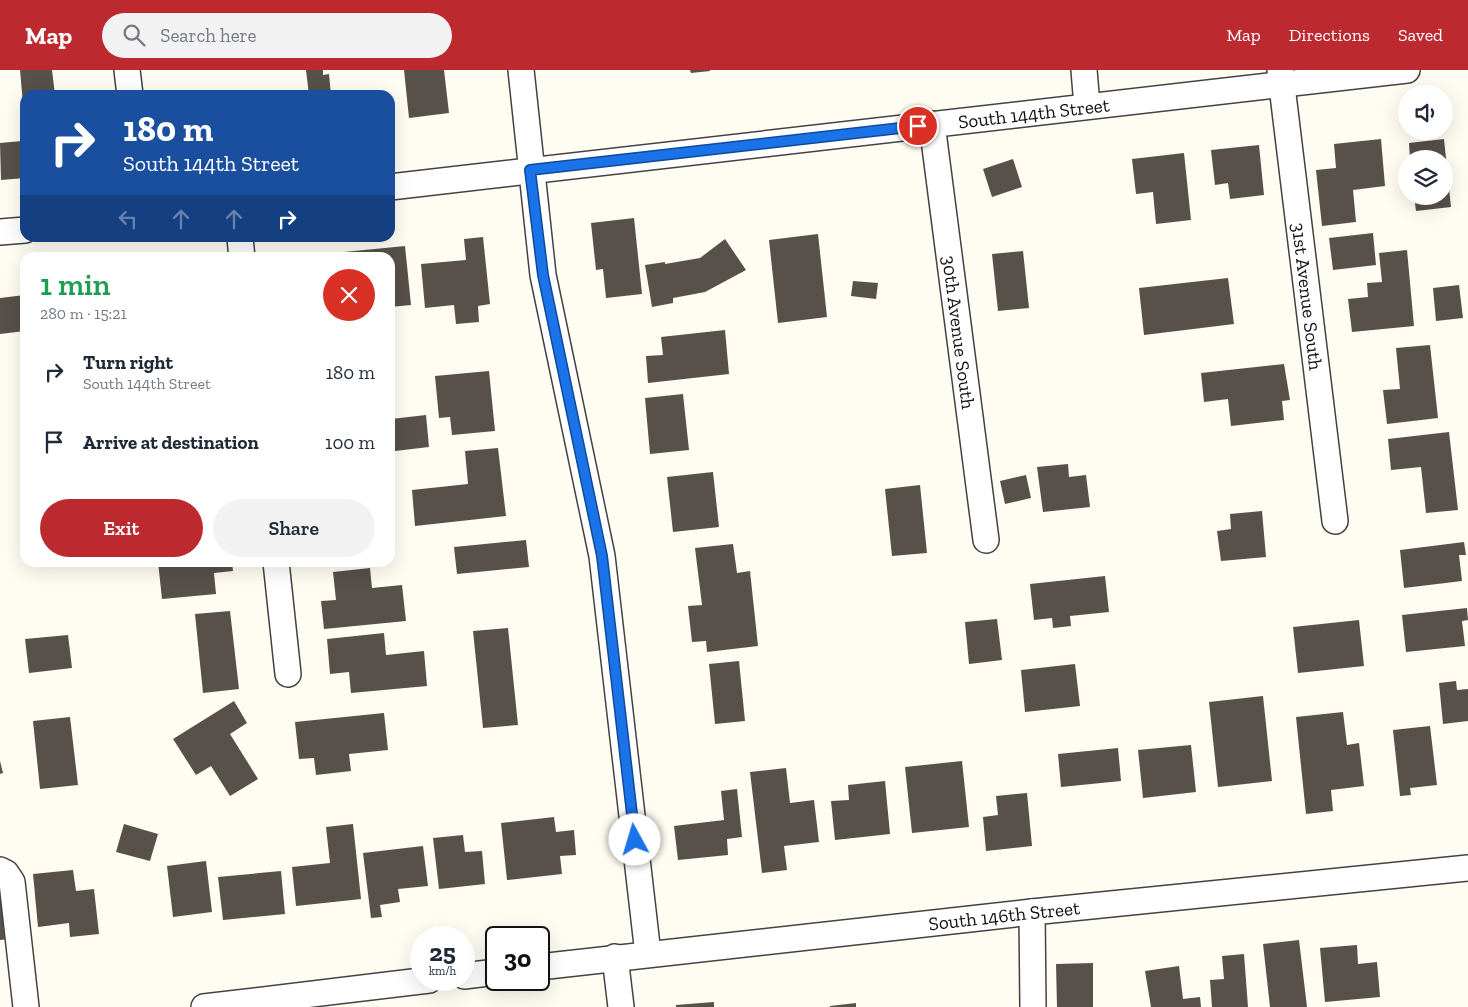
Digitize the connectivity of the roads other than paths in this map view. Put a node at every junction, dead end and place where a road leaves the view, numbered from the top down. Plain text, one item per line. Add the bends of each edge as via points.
1 (127, 70) edge
2 (521, 70) edge
3 (1084, 70) edge
4 (1407, 70) edge
5 (1281, 76) edge
6 (129, 90) edge
7 (1087, 106) junction
8 (932, 124) junction
9 (530, 170) junction
10 (395, 186) edge
11 (20, 230) edge
12 (0, 232) edge
13 (1335, 521) dead end
14 (986, 540) dead end
15 (277, 567) edge
16 (288, 674) dead end
17 (1468, 868) edge
18 (0, 870) edge
19 (1032, 912) junction
20 (648, 954) junction
21 (615, 958) junction
22 (550, 966) edge
23 (410, 982) edge
24 (26, 1007) edge
25 (204, 1007) edge
26 (621, 1007) edge
27 (1033, 1007) edge

1 - 6 street
2 - 9 street
3 - 7 street
4 - 5 street, South 144th Street
5 - 7 street, South 144th Street
5 - 13 street, 31st Avenue South
7 - 8 street, South 144th Street
8 - 9 street, South 144th Street
8 - 14 street, 30th Avenue South
9 - 10 street, South 144th Street
9 - 20 street via 543,275 602,556
11 - 12 street
15 - 16 street
17 - 19 street, South 146th Street
18 - 24 street via 12,882
19 - 20 street, South 146th Street
19 - 27 street
20 - 21 street, South 146th Street
21 - 22 street, South 146th Street
21 - 26 street
23 - 25 street

